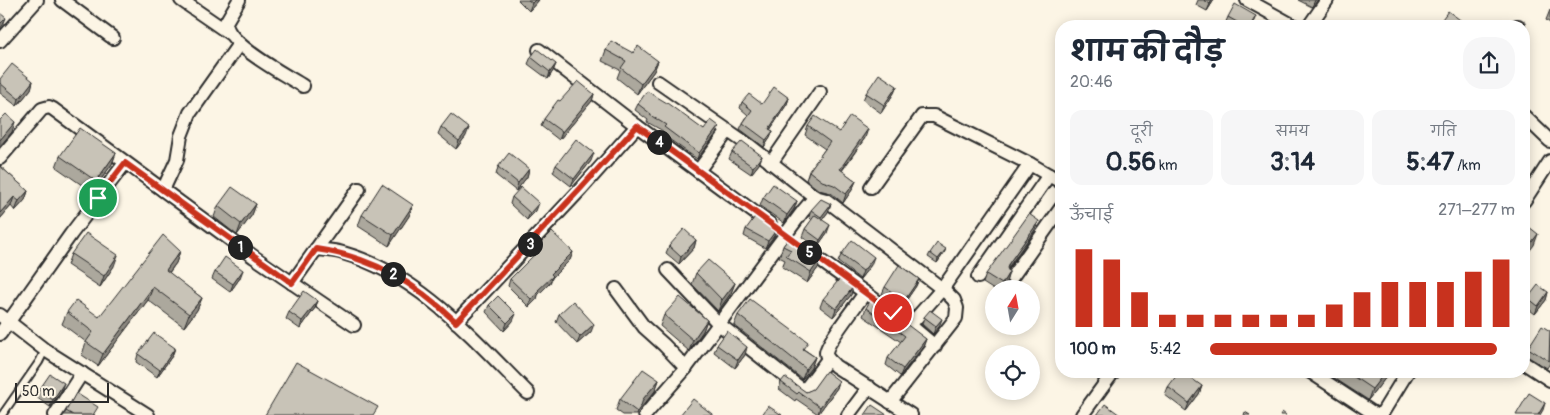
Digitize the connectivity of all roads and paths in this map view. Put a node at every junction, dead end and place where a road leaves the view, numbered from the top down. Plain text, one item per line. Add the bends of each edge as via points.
1 (37, 0) edge
2 (62, 0) edge
3 (181, 0) edge
4 (239, 0) edge
5 (1247, 0) edge
6 (1327, 0) edge
7 (1283, 20) edge
8 (1313, 20) edge
9 (229, 33) junction
10 (113, 38) dead end
11 (0, 41) edge
12 (239, 44) junction
13 (539, 50) edge
14 (658, 82) dead end
15 (302, 86) dead end
16 (820, 92) dead end
17 (1530, 122) edge
18 (637, 126) junction
19 (728, 131) junction
20 (1550, 140) edge
21 (0, 158) edge
22 (1550, 161) edge
23 (125, 163) junction
24 (771, 163) junction
25 (1030, 164) junction
26 (698, 171) junction
27 (1049, 175) junction
28 (1055, 178) edge
29 (871, 187) dead end
30 (358, 189) dead end
31 (163, 190) junction
32 (1530, 192) edge
33 (815, 197) junction
34 (1055, 216) edge
35 (793, 241) junction
36 (316, 249) junction
37 (668, 270) dead end
38 (978, 277) dead end
39 (1012, 277) dead end
40 (292, 283) junction
41 (942, 288) junction
42 (616, 289) dead end
43 (865, 292) junction
44 (4, 319) edge
45 (456, 322) junction
46 (719, 324) junction
47 (354, 325) dead end
48 (910, 325) junction
49 (0, 334) edge
50 (936, 346) junction
51 (45, 350) junction
52 (828, 359) junction
53 (1530, 367) edge
54 (686, 368) junction
55 (82, 373) junction
56 (1109, 378) edge
57 (1320, 378) edge
58 (1404, 378) edge
59 (1550, 380) edge
60 (868, 387) junction
61 (528, 393) dead end
62 (890, 402) junction
63 (2, 415) edge
64 (55, 415) edge
65 (148, 415) edge
66 (645, 415) edge
67 (848, 415) edge
68 (911, 415) edge
69 (1082, 415) edge
70 (1376, 415) edge
71 (1381, 415) edge

1 - 11 street
2 - 10 street
3 - 9 street
4 - 9 street via 226,22
5 - 7 street
6 - 8 street
9 - 12 street
12 - 15 street
12 - 31 street via 190,113 181,136 177,160
13 - 18 street
14 - 19 street
16 - 24 street
17 - 20 street
18 - 26 street
18 - 45 street
19 - 24 street
19 - 26 street
21 - 23 street via 42,109 49,107
22 - 32 street
23 - 31 street
23 - 44 street
24 - 33 street
25 - 27 street
25 - 29 street via 934,116 922,116
25 - 41 street
26 - 35 street
27 - 28 street
27 - 38 street
30 - 36 street
31 - 40 street
33 - 35 street
33 - 41 street via 826,200
34 - 39 street
35 - 43 street
35 - 46 street
36 - 40 street
36 - 45 street via 342,252 391,272
37 - 46 street
40 - 47 street
41 - 48 street
41 - 50 street via 954,300 956,318
42 - 54 street via 644,328
43 - 48 street
43 - 52 street via 830,343 826,354
44 - 49 street
44 - 51 street
45 - 61 street
46 - 52 street via 804,392
46 - 54 street
48 - 50 street
50 - 62 street
51 - 55 street
51 - 63 lane
52 - 60 street
53 - 59 street
54 - 66 street
55 - 64 street
55 - 65 street
56 - 69 street
57 - 70 street
58 - 71 street
60 - 62 street
60 - 67 street
62 - 68 street

